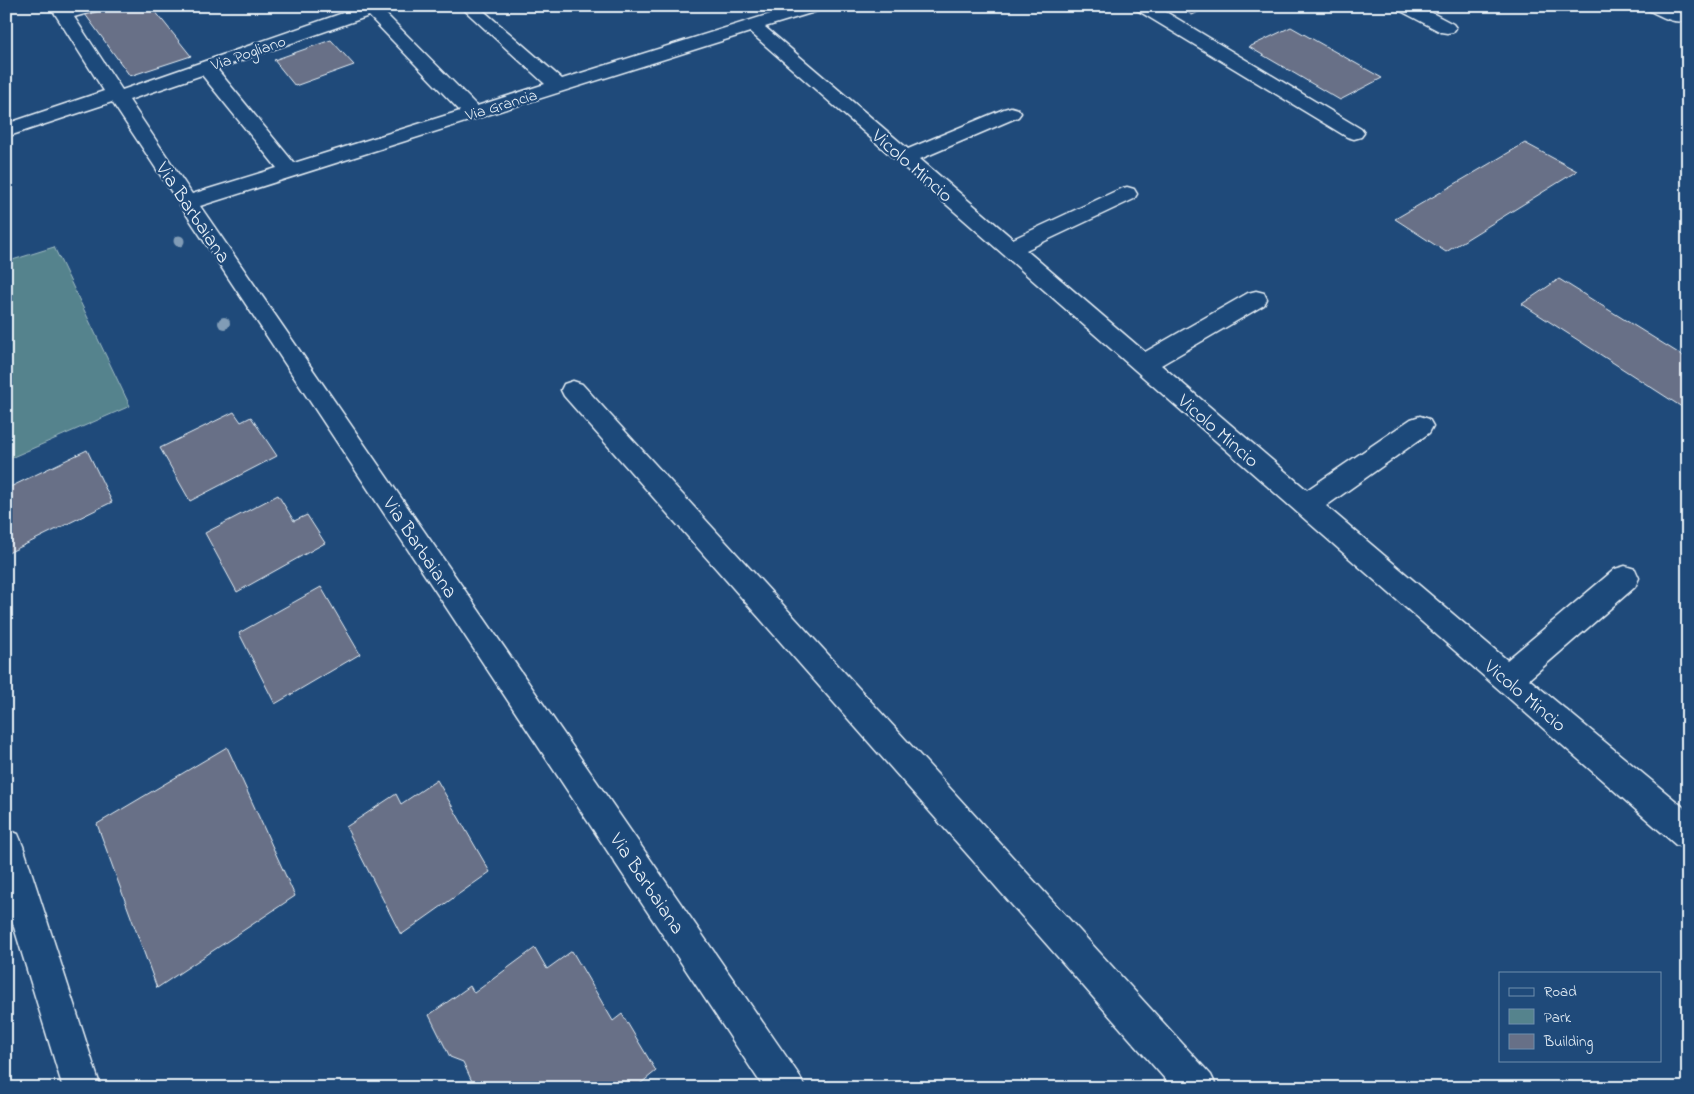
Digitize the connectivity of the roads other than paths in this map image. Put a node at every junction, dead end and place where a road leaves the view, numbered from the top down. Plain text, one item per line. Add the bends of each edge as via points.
1 (93, 6) edge
2 (468, 6) edge
3 (815, 6) edge
4 (1143, 6) edge
5 (1405, 6) edge
6 (1654, 6) edge
7 (376, 8) edge
8 (61, 11) edge
9 (1679, 17) dead end
10 (753, 26) junction
11 (1447, 28) dead end
12 (205, 67) junction
13 (558, 86) junction
14 (116, 96) junction
15 (472, 112) junction
16 (1011, 113) dead end
17 (6, 131) edge
18 (1354, 133) dead end
19 (906, 158) junction
20 (289, 170) junction
21 (1127, 194) dead end
22 (187, 203) junction
23 (1010, 249) junction
24 (1256, 299) dead end
25 (1143, 364) junction
26 (573, 390) dead end
27 (1420, 426) dead end
28 (1306, 505) junction
29 (1625, 578) dead end
30 (1507, 679) junction
31 (1688, 833) edge
32 (6, 846) edge
33 (82, 1088) edge
34 (786, 1088) edge
35 (1198, 1088) edge

1 - 8 street
2 - 13 street
3 - 10 street, Via Grancia
4 - 18 street
5 - 11 street
6 - 9 street
7 - 12 street, Via Pogliano
7 - 15 street
8 - 14 street, Via Barbaiana
10 - 13 street, Via Grancia
10 - 19 street, Vicolo Mincio
12 - 14 street, Via Pogliano
12 - 20 street
13 - 15 street, Via Grancia
14 - 17 street, Via Pogliano
14 - 22 street, Via Barbaiana
15 - 20 street, Via Grancia
16 - 19 street
19 - 23 street, Vicolo Mincio
20 - 22 street, Via Grancia
21 - 23 street
22 - 34 street, Via Barbaiana
23 - 25 street, Vicolo Mincio
24 - 25 street
25 - 28 street, Vicolo Mincio
26 - 35 street
27 - 28 street
28 - 30 street, Vicolo Mincio
29 - 30 street
30 - 31 street, Vicolo Mincio
32 - 33 street

